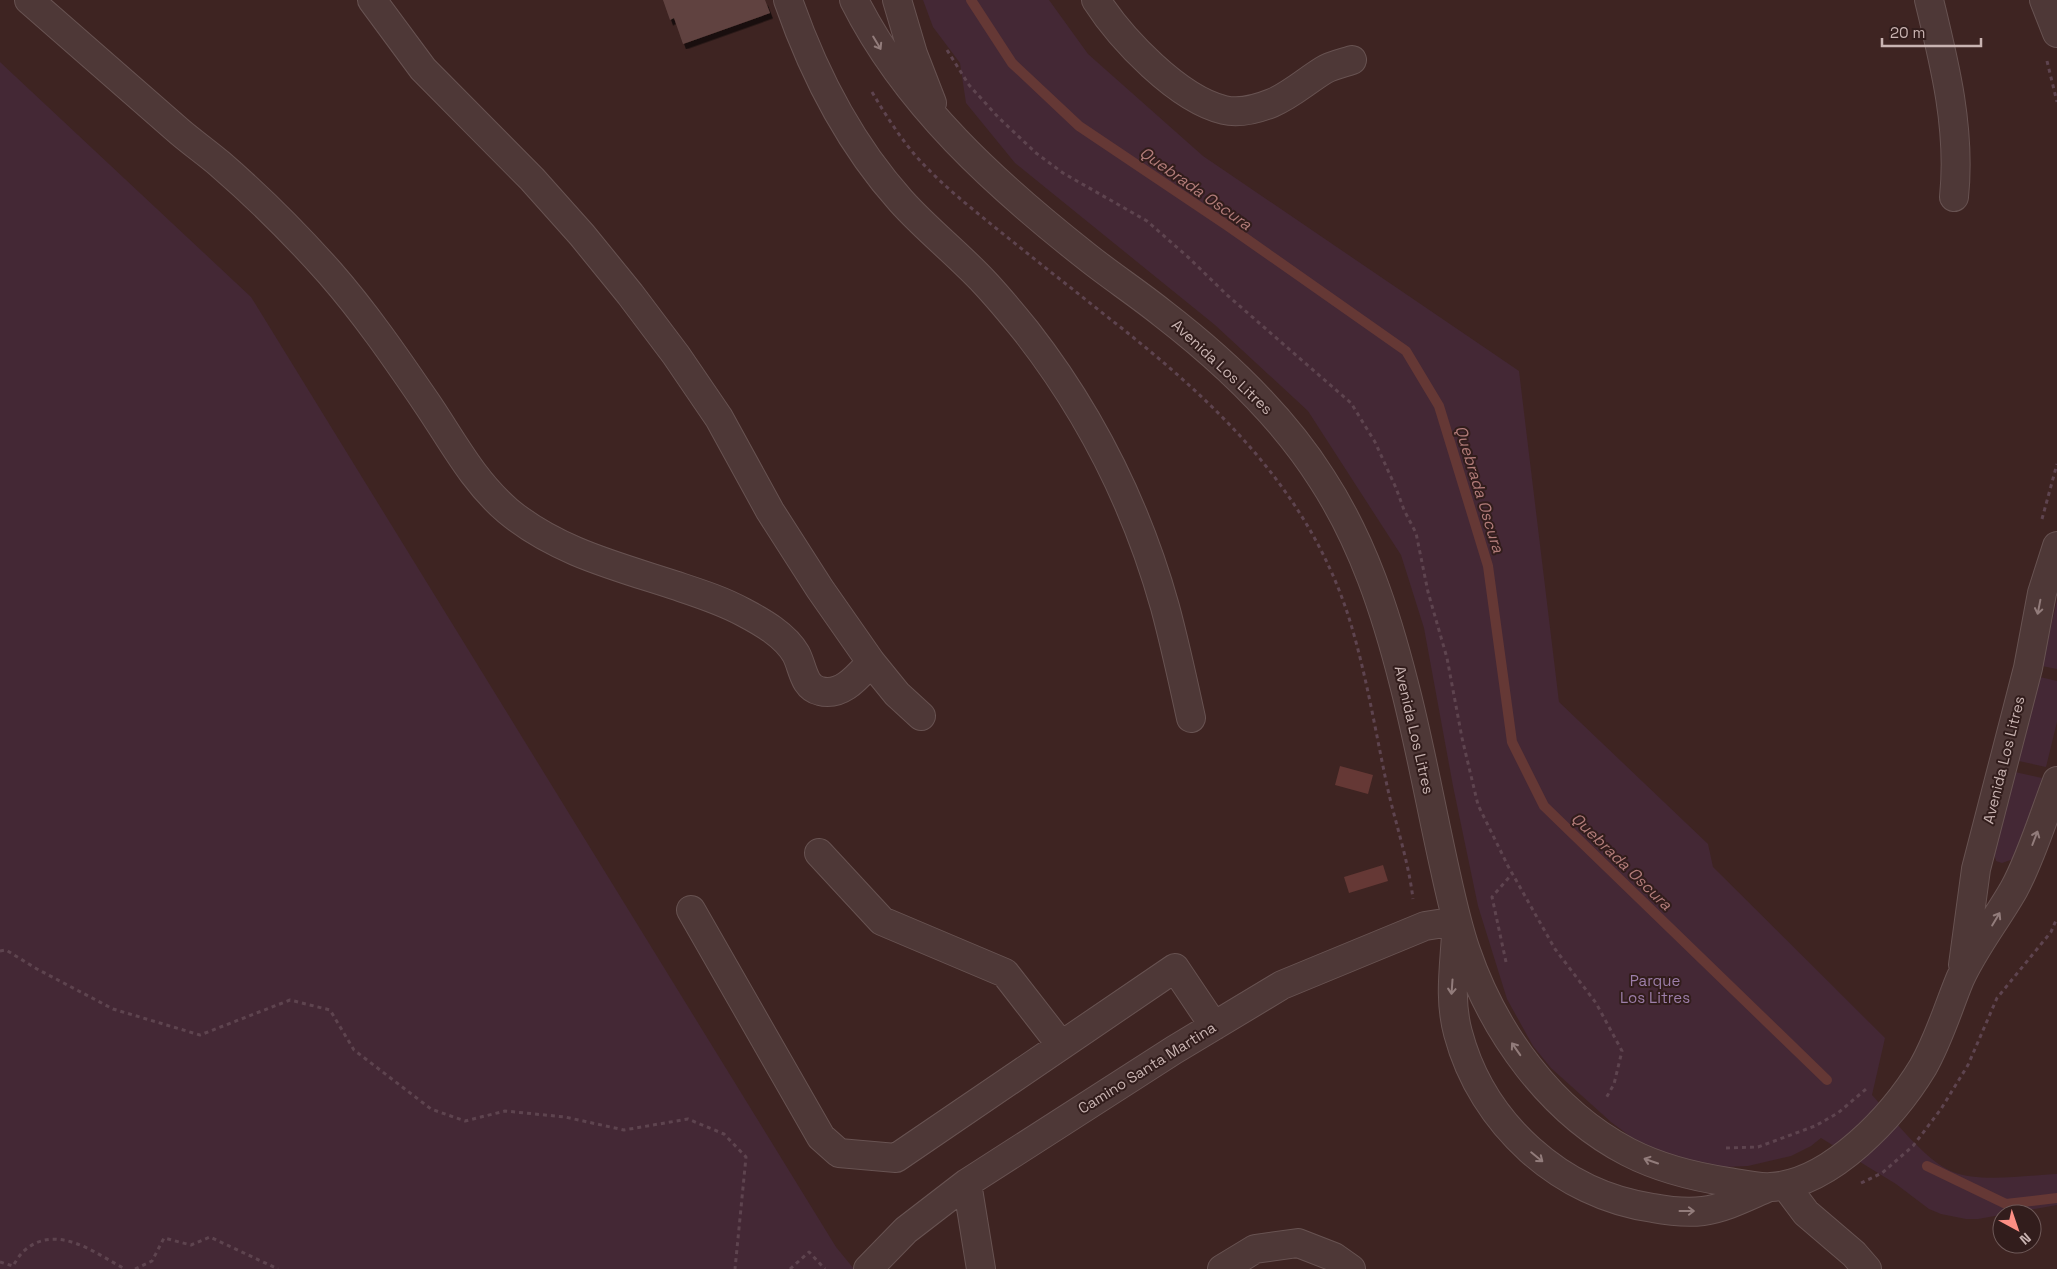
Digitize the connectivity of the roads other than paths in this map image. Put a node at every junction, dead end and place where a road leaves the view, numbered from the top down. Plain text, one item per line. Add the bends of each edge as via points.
1 (30, 0) edge
2 (372, 0) edge
3 (788, 0) edge
4 (854, 0) edge
5 (897, 0) edge
6 (1096, 0) edge
7 (1929, 0) edge
8 (2044, 0) edge
9 (2057, 33) edge
10 (1352, 60) dead end
11 (939, 121) junction
12 (1954, 197) dead end
13 (2055, 555) edge
14 (872, 662) junction
15 (921, 716) dead end
16 (1191, 718) dead end
17 (2057, 781) edge
18 (819, 853) dead end
19 (1976, 869) junction
20 (2017, 884) junction
21 (691, 910) dead end
22 (1457, 921) junction
23 (1962, 976) junction
24 (1214, 1026) junction
25 (1061, 1045) junction
26 (967, 1182) junction
27 (1776, 1186) junction
28 (868, 1269) edge
29 (981, 1269) edge
30 (1222, 1269) edge
31 (1351, 1269) edge
32 (1867, 1269) edge

1 - 14 street via 220,165 329,273 427,403 473,475 509,511 577,552 715,599 743,612 784,639 798,657 808,683 817,691 840,690 851,684
2 - 14 street via 424,69 582,235 676,354 719,418 770,511
3 - 16 street via 812,62 864,155 902,202 1006,306 1085,416 1120,484 1154,572
4 -> 11 street, Avenida Los Litres via 880,49
5 - 11 street, Avenida Los Litres via 913,54
6 - 10 street via 1106,16 1152,66 1197,99 1226,110 1243,111 1273,102 1326,69
7 - 12 street via 1955,126
8 - 9 street
11 - 22 street, Avenida Los Litres via 990,176 1086,256 1161,312 1244,384 1302,449 1324,481 1346,518 1383,608 1406,689
13 -> 19 street, Avenida Los Litres via 2042,593 2028,668
14 - 15 street via 897,694
20 -> 17 street, Avenida Los Litres
18 - 25 street via 882,921 1005,973
19 - 20 street via 1996,884
19 - 23 street, Avenida Los Litres
23 -> 20 street, Avenida Los Litres
21 - 25 street via 821,1137 839,1152 896,1158
22 - 24 street, Camino Santa Martina via 1425,926 1282,985
27 -> 22 street, Avenida Los Litres via 1699,1178 1641,1158 1614,1144 1567,1109 1506,1035 1477,981
22 -> 27 street, Avenida Los Litres via 1451,1000 1458,1033 1468,1065 1484,1095 1526,1148 1583,1187 1644,1207 1703,1211
23 - 27 street, Avenida Los Litres via 1922,1068 1881,1123 1840,1159 1815,1174
24 - 25 street via 1175,968
24 - 26 street, Camino Santa Martina
26 - 28 street, Camino Santa Martina via 906,1230
26 - 29 street
27 - 32 street
30 - 31 street via 1255,1249 1298,1243 1334,1257

